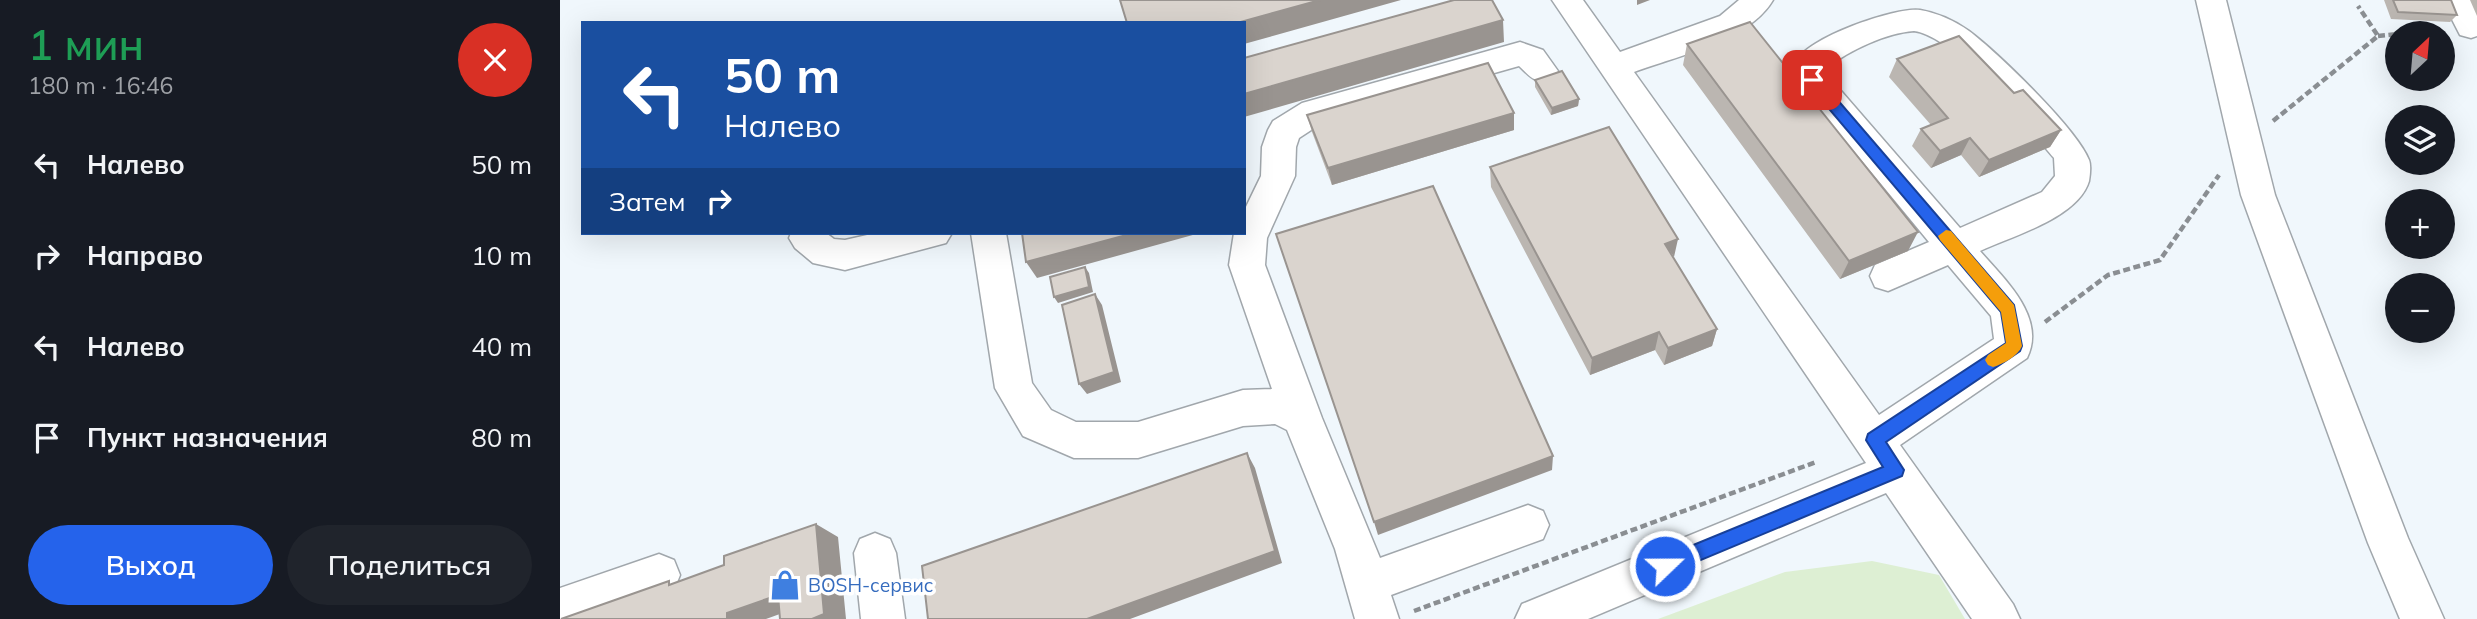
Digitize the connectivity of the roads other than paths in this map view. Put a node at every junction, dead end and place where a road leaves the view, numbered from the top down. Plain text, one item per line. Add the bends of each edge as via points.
1 (1567, 0) edge
2 (1758, 0) edge
3 (2211, 0) edge
4 (2457, 0) edge
5 (2471, 27) dead end
6 (1614, 67) junction
7 (1542, 71) dead end
8 (808, 235) edge
9 (926, 235) edge
10 (988, 235) edge
11 (1955, 247) junction
12 (1888, 276) dead end
13 (1302, 418) junction
14 (1885, 455) junction
15 (1528, 525) dead end
16 (874, 553) dead end
17 (659, 575) dead end
18 (1384, 605) edge
19 (560, 609) edge
20 (883, 619) edge
21 (1537, 619) edge
22 (1997, 619) edge
23 (2422, 619) edge

1 - 6 street
2 - 6 street via 1731,24
3 - 23 street via 2256,132 2267,221
4 - 5 street
6 - 14 street
7 - 13 street via 1532,58 1520,54 1314,112 1285,130 1278,176 1249,238 1247,265
8 - 9 street via 825,253 845,255
10 - 13 street via 1014,388 1037,423 1074,440 1138,440 1243,408 1278,407
11 - 11 street via 1812,80 1812,63 1827,49 1899,22 1922,21 1972,50 2066,149 2073,162 2072,180 2054,202
11 - 12 street
11 - 14 street via 2008,310 2014,346
13 - 18 street
14 - 21 street
14 - 22 street
15 - 18 street
16 - 20 street
17 - 19 street

